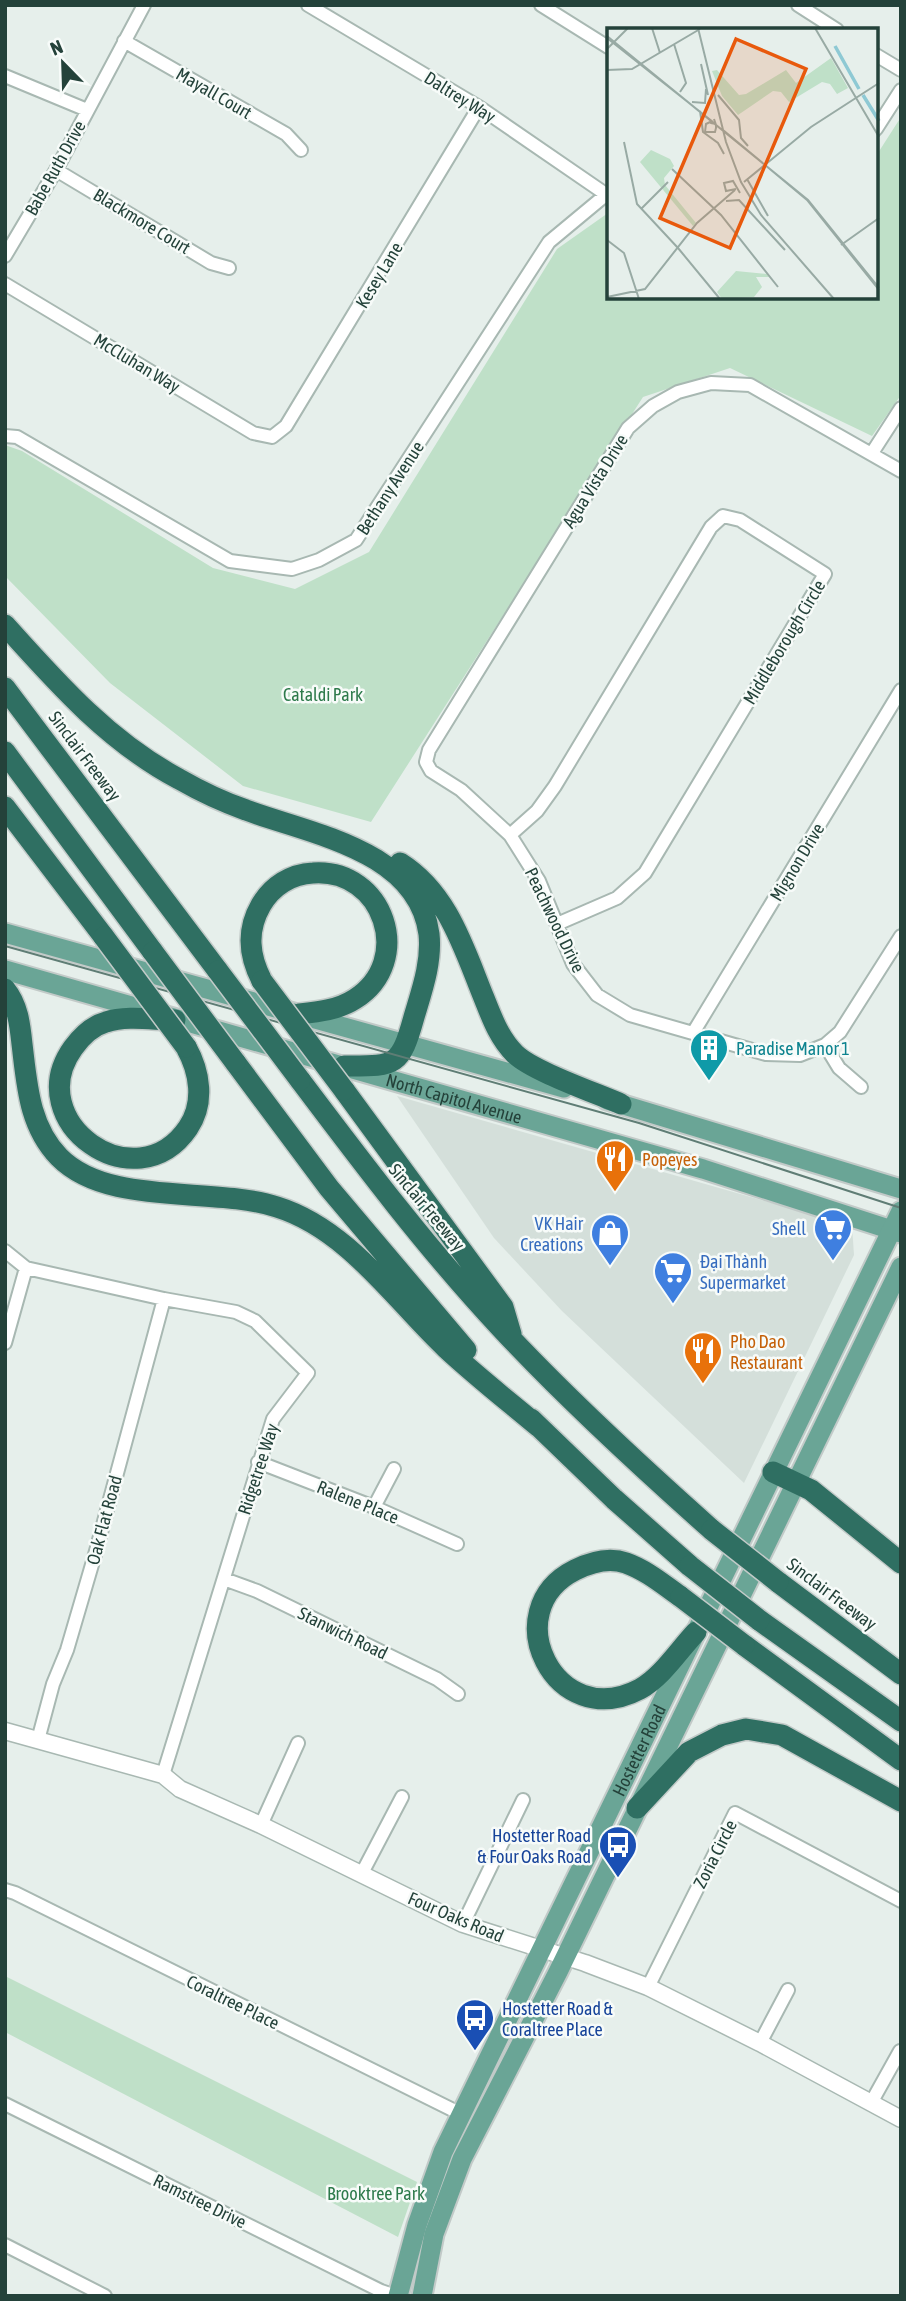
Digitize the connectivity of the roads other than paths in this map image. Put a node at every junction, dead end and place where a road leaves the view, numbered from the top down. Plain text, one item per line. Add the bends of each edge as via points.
1 (144, 5) edge
2 (308, 5) edge
3 (541, 5) edge
4 (798, 5) edge
5 (834, 28) edge
6 (124, 41) junction
7 (607, 46) edge
8 (878, 56) edge
9 (901, 70) edge
10 (5, 76) edge
11 (901, 90) edge
12 (479, 107) junction
13 (87, 110) junction
14 (878, 126) edge
15 (301, 150) dead end
16 (56, 170) junction
17 (607, 193) edge
18 (607, 195) edge
19 (7, 249) edge
20 (229, 268) dead end
21 (5, 284) edge
22 (901, 408) edge
23 (5, 436) edge
24 (272, 437) joint
25 (872, 453) junction
26 (901, 471) edge
27 (5, 625) edge
28 (5, 688) edge
29 (901, 690) edge
30 (5, 752) edge
31 (426, 762) joint
32 (5, 807) edge
33 (510, 835) junction
34 (333, 839) junction
35 (557, 924) junction
36 (5, 933) edge
37 (901, 936) edge
38 (5, 970) edge
39 (5, 989) edge
40 (299, 1014) junction
41 (176, 1020) junction
42 (693, 1033) junction
43 (407, 1044) junction
44 (825, 1045) junction
45 (344, 1066) junction
46 (861, 1087) dead end
47 (621, 1104) junction
48 (901, 1189) edge
49 (901, 1211) edge
50 (896, 1231) edge
51 (5, 1251) edge
52 (901, 1267) edge
53 (26, 1268) junction
54 (164, 1299) junction
55 (512, 1339) junction
56 (5, 1343) edge
57 (539, 1427) junction
58 (258, 1462) junction
59 (394, 1469) dead end
60 (773, 1472) junction
61 (796, 1481) junction
62 (373, 1507) junction
63 (457, 1544) dead end
64 (901, 1563) edge
65 (224, 1579) junction
66 (696, 1632) junction
67 (901, 1674) edge
68 (458, 1694) dead end
69 (901, 1721) edge
70 (5, 1731) edge
71 (38, 1740) junction
72 (298, 1743) dead end
73 (901, 1760) edge
74 (163, 1775) junction
75 (402, 1797) dead end
76 (523, 1800) dead end
77 (901, 1801) edge
78 (637, 1808) junction
79 (261, 1825) junction
80 (361, 1875) junction
81 (5, 1891) edge
82 (901, 1901) edge
83 (463, 1924) junction
84 (541, 1950) junction
85 (565, 1957) junction
86 (648, 1987) junction
87 (788, 1990) dead end
88 (760, 2043) junction
89 (900, 2051) edge
90 (871, 2103) junction
91 (5, 2104) edge
92 (461, 2114) junction
93 (901, 2119) edge
94 (5, 2245) edge
95 (105, 2296) edge
96 (397, 2296) edge
97 (422, 2296) edge

1 - 6 street, Babe Ruth Drive
2 - 12 street, Daltrey Way
3 - 7 street
4 - 5 street
6 - 13 street, Babe Ruth Drive
6 - 15 street, Mayall Court via 286,134
8 - 9 street
10 - 13 street
11 - 14 street
12 - 17 street, Daltrey Way
12 - 24 street, Kesey Lane via 286,426
13 - 16 street, Babe Ruth Drive
16 - 19 street, Babe Ruth Drive
16 - 20 street, Blackmore Court via 211,263
18 - 23 street, Bethany Avenue via 549,242 356,540 319,560 292,569 230,561 17,437
21 - 24 street, McCluhan Way via 253,433
22 - 25 street
25 - 26 street, Agua Vista Drive
25 - 31 street, Agua Vista Drive via 750,385 712,383 677,392 653,405 628,428 429,750
27 - 34 highway via 71,698 156,766 220,800
28 - 55 highway, Sinclair Freeway, bridge via 363,1165
29 - 42 street, Mignon Drive
30 - 57 highway, bridge via 330,1188 466,1350
31 - 33 street, Peachwood Drive via 431,771 461,790
32 - 41 highway, bridge via 104,937 186,1047 193,1059 197,1107 187,1130 167,1148 142,1157 116,1157 92,1147 74,1129 62,1104 61,1079 68,1055 83,1036 105,1022 118,1020
33 - 35 street, Peachwood Drive via 539,881
33 - 35 street, Middleborough Circle via 537,811 555,786 711,527 723,516 740,520 825,574 645,873 617,898
34 - 43 highway via 389,867 407,885 426,920 428,959
34 - 47 highway via 380,851 417,876 437,897 459,936 500,1035 514,1053 530,1065
35 - 42 street, Peachwood Drive via 573,964 597,995 630,1015
36 - 40 main road
37 - 44 street via 840,1032
38 - 41 main road, North Capitol Avenue
39 - 57 highway via 18,1015 33,1112 42,1135 65,1163 101,1183 247,1199 309,1222 349,1250 447,1349
40 - 43 main road
40 - 55 highway, bridge via 328,1010 355,999 382,967 386,954 386,929 377,905 360,887 334,874 305,873 269,893 254,918 252,957 262,981 503,1307
41 - 45 main road, North Capitol Avenue
42 - 44 street, Peachwood Drive via 766,1054 800,1055
43 - 45 highway via 388,1065
43 - 47 main road
44 - 46 street via 839,1068
45 - 50 main road, North Capitol Avenue via 703,1169
47 - 48 main road
49 - 50 main road, Hostetter Road
50 - 60 main road, Hostetter Road
51 - 53 street, Ridgetree Way
52 - 61 main road, Hostetter Road
53 - 54 street, Ridgetree Way
53 - 56 street
54 - 58 street, Ridgetree Way via 236,1312 254,1321 308,1373 274,1419
54 - 71 street, Oak Flat Road via 96,1552
55 - 67 highway, Sinclair Freeway, bridge via 712,1530
57 - 69 highway, bridge via 690,1566
58 - 62 street, Ralene Place
58 - 65 street, Ridgetree Way
59 - 62 street
60 - 61 highway
60 - 66 main road, Hostetter Road
61 - 64 highway
61 - 78 main road, Hostetter Road
62 - 63 street, Ralene Place
65 - 68 street, Stanwich Road via 437,1679
65 - 74 street, Ridgetree Way
66 - 73 highway, bridge via 641,1688 612,1698 588,1697 567,1688 551,1672 538,1637 538,1622 558,1581 582,1566 603,1561 625,1563 652,1576
66 - 84 main road, Hostetter Road
70 - 71 street, Four Oaks Road
71 - 74 street, Four Oaks Road
72 - 79 street
74 - 79 street, Four Oaks Road via 180,1789
75 - 80 street
76 - 83 street
77 - 78 highway via 782,1735 746,1729 689,1752
78 - 85 main road, Hostetter Road
79 - 80 street, Four Oaks Road
80 - 83 street, Four Oaks Road
81 - 92 street, Coraltree Place
82 - 86 street, Zoria Circle via 735,1813
83 - 84 street, Four Oaks Road
84 - 85 street, Four Oaks Road
84 - 92 main road, Hostetter Road
85 - 86 street, Four Oaks Road
85 - 97 main road, Hostetter Road via 462,2159 435,2234
86 - 88 street, Four Oaks Road
87 - 88 street
88 - 90 street, Four Oaks Road
89 - 90 street
90 - 93 street, Four Oaks Road
91 - 96 street, Ramstree Drive
92 - 96 main road, Hostetter Road via 429,2185
94 - 95 street

